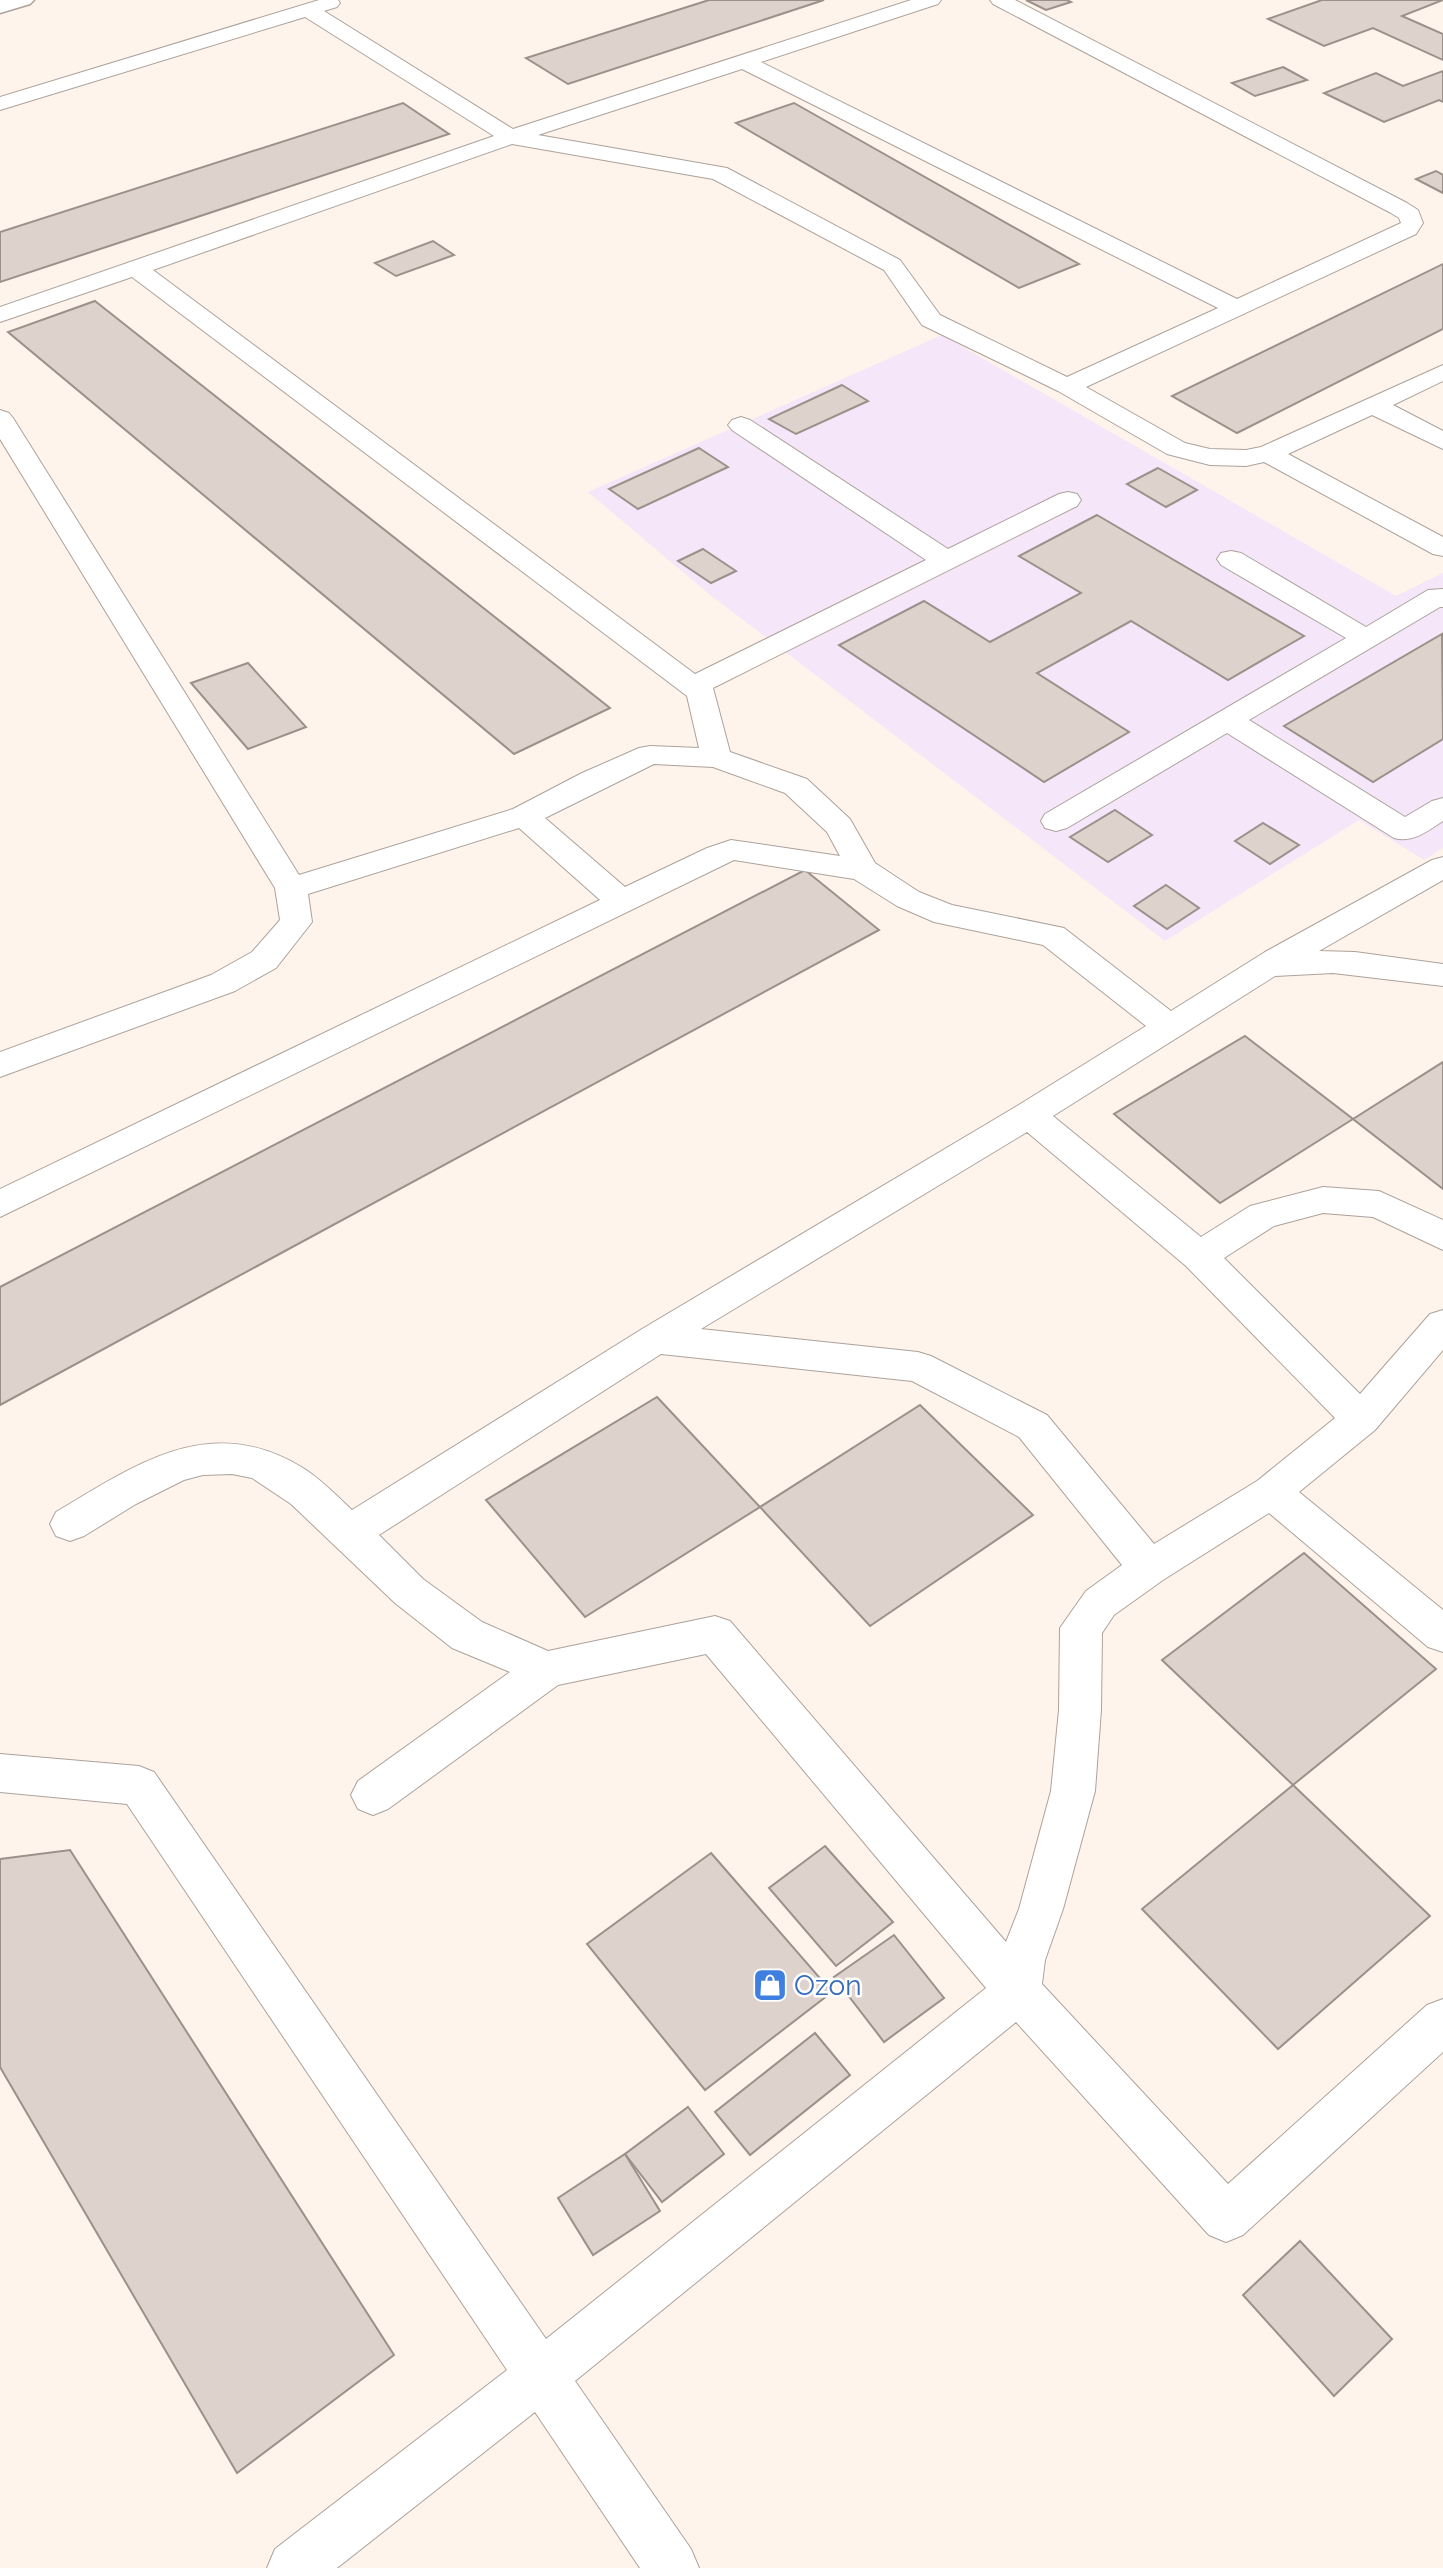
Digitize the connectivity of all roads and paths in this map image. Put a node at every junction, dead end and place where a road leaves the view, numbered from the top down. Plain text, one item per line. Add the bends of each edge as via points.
1 (23, 0) edge
2 (340, 0) edge
3 (931, 0) edge
4 (1000, 0) edge
5 (0, 6) edge
6 (308, 10) junction
7 (743, 61) junction
8 (0, 104) edge
9 (511, 137) junction
10 (137, 269) junction
11 (1236, 307) junction
12 (0, 315) edge
13 (1443, 372) edge
14 (1067, 386) junction
15 (1375, 406) junction
16 (0, 418) edge
17 (741, 425) dead end
18 (1443, 441) edge
19 (1268, 454) junction
20 (1068, 500) dead end
21 (1443, 548) edge
22 (1231, 559) dead end
23 (947, 561) junction
24 (1443, 598) edge
25 (1366, 638) junction
26 (693, 686) junction
27 (1226, 719) junction
28 (716, 758) junction
29 (1443, 808) edge
30 (524, 816) junction
31 (1056, 821) dead end
32 (1411, 828) junction
33 (1443, 848) edge
34 (1443, 867) edge
35 (863, 870) junction
36 (291, 888) junction
37 (622, 902) junction
38 (1267, 966) junction
39 (1443, 975) edge
40 (1168, 1026) junction
41 (0, 1065) edge
42 (1029, 1115) junction
43 (0, 1204) edge
44 (1443, 1236) edge
45 (1199, 1256) junction
46 (1443, 1324) edge
47 (655, 1339) junction
48 (1361, 1419) junction
49 (1270, 1492) junction
50 (70, 1524) dead end
51 (350, 1532) junction
52 (1149, 1568) junction
53 (1443, 1634) edge
54 (547, 1669) junction
55 (0, 1773) edge
56 (373, 1796) dead end
57 (1018, 1990) junction
58 (1443, 2021) edge
59 (540, 2377) junction
60 (294, 2568) edge
61 (672, 2568) edge

1 - 5 main road
2 - 6 lane
3 - 7 lane
4 - 11 lane via 1410,215 1408,229
6 - 8 lane
6 - 9 lane
7 - 9 lane
7 - 11 lane
9 - 10 lane
9 - 14 lane via 719,173 892,265 930,320
10 - 12 lane
10 - 26 lane
11 - 14 lane
13 - 15 lane
14 - 19 lane via 1176,449 1210,457
15 - 18 lane
15 - 19 lane
16 - 36 lane
17 - 23 lane
19 - 21 lane
20 - 23 lane
22 - 25 lane
23 - 26 lane
24 - 25 lane via 1438,596
25 - 27 lane
26 - 28 lane via 701,692
27 - 31 lane
27 - 32 lane via 1405,831
28 - 30 lane via 650,755
28 - 35 lane via 796,786 839,826
29 - 32 lane
30 - 36 lane
30 - 37 lane
32 - 33 lane
34 - 38 lane
35 - 37 lane via 731,850
35 - 40 lane via 908,899 945,914 1053,936
36 - 41 lane via 296,922 264,960 223,983
37 - 43 lane
38 - 39 lane via 1347,961
38 - 40 lane
40 - 42 lane
42 - 45 lane
42 - 47 lane
44 - 45 lane via 1379,1204 1323,1200 1263,1215
45 - 48 lane
46 - 48 lane
47 - 51 lane
47 - 52 lane via 918,1367 1032,1426
48 - 49 lane
49 - 52 lane
49 - 53 lane
50 - 51 lane via 169,1466 206,1458 249,1461 288,1479
51 - 54 lane via 410,1591 467,1635
52 - 57 lane via 1100,1603 1082,1628 1073,1791 1022,1960
54 - 56 lane
54 - 57 lane via 715,1634
55 - 59 lane via 139,1786
57 - 58 lane via 1226,2218
57 - 59 lane
59 - 60 lane
59 - 61 lane

